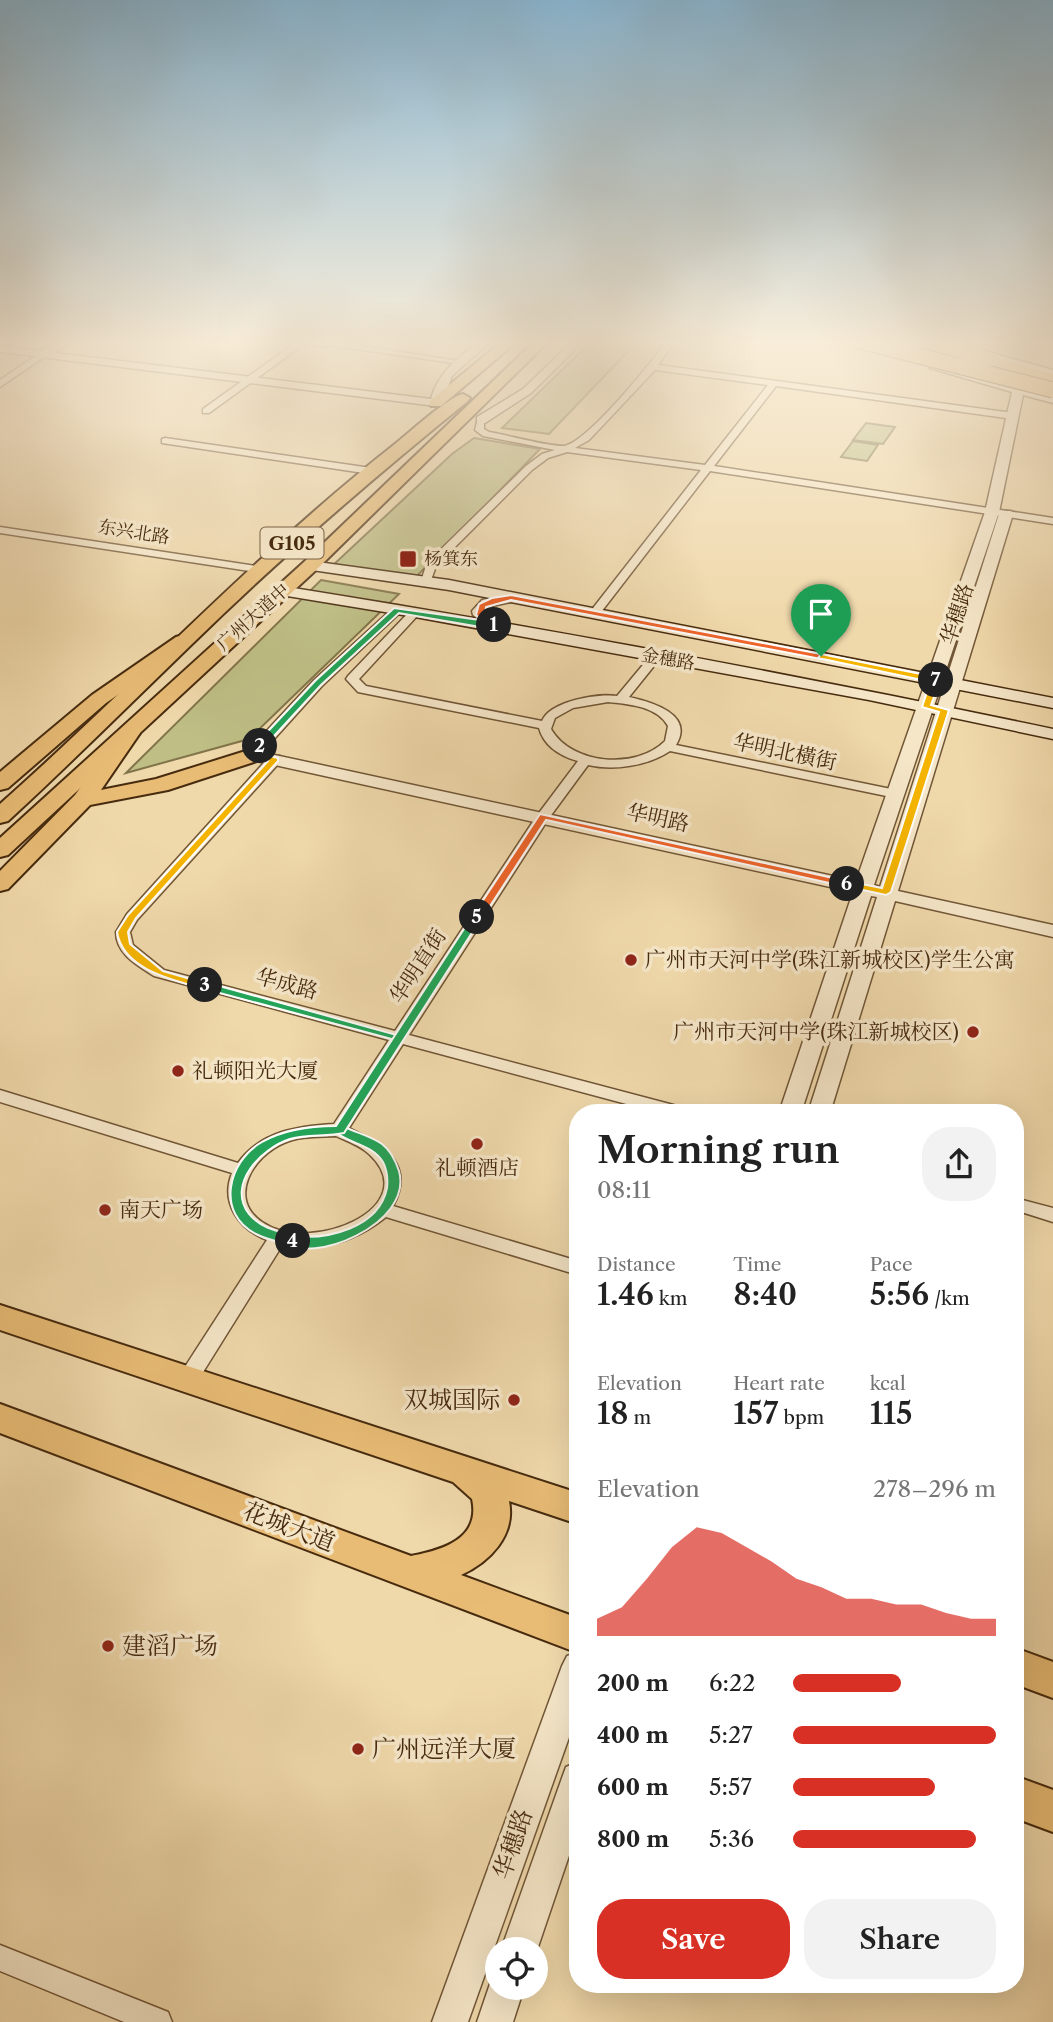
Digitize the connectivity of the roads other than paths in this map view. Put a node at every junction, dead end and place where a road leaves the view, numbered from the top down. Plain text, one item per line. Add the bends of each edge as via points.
1 (408, 434) edge
2 (415, 434) edge
3 (443, 434) edge
4 (459, 434) edge
5 (488, 434) edge
6 (589, 434) edge
7 (735, 434) edge
8 (1010, 434) edge
9 (1020, 434) edge
10 (165, 441) dead end
11 (396, 449) junction
12 (566, 449) junction
13 (421, 460) junction
14 (709, 468) junction
15 (371, 471) junction
16 (999, 513) junction
17 (1053, 521) edge
18 (0, 530) edge
19 (310, 566) junction
20 (263, 570) junction
21 (426, 581) junction
22 (282, 591) junction
23 (511, 598) junction
24 (397, 610) junction
25 (415, 612) junction
26 (594, 614) junction
27 (498, 628) junction
28 (187, 638) junction
29 (656, 656) junction
30 (945, 680) junction
31 (621, 699) junction
32 (1053, 703) edge
33 (935, 709) junction
34 (142, 718) junction
35 (545, 725) junction
36 (1053, 734) edge
37 (667, 747) junction
38 (252, 755) junction
39 (275, 760) junction
40 (585, 760) junction
41 (0, 783) edge
42 (896, 794) junction
43 (83, 800) junction
44 (0, 816) edge
45 (543, 817) junction
46 (0, 850) edge
47 (0, 884) edge
48 (864, 887) junction
49 (886, 892) junction
50 (1053, 930) edge
51 (399, 1037) junction
52 (0, 1096) edge
53 (648, 1104) edge
54 (793, 1104) edge
55 (821, 1104) edge
56 (340, 1130) junction
57 (242, 1170) junction
58 (1024, 1206) edge
59 (383, 1209) junction
60 (1053, 1214) edge
61 (278, 1237) junction
62 (569, 1265) edge
63 (0, 1317) edge
64 (188, 1380) junction
65 (0, 1418) edge
66 (460, 1470) junction
67 (569, 1506) edge
68 (411, 1573) junction
69 (569, 1633) edge
70 (1024, 1669) edge
71 (1053, 1680) edge
72 (569, 1691) edge
73 (1024, 1800) edge
74 (569, 1804) edge
75 (1053, 1811) edge
76 (523, 1937) edge
77 (0, 1958) edge
78 (502, 2000) edge
79 (158, 2022) edge
80 (450, 2022) edge
81 (495, 2022) edge

1 - 11 main road
2 - 11 main road, 广州大道中 / G105
3 - 13 main road, 广州大道中 / G105
4 - 13 main road, G105
5 - 12 street
6 - 12 street
7 - 14 street
8 - 16 street, 华穗路
9 - 16 street, 华穗路 via 1017,472
10 - 15 street
11 - 15 main road, 广州大道中 / G105
12 - 14 street
12 - 21 street via 529,468 432,565
13 - 19 main road, 广州大道中 / G105
14 - 16 street
14 - 26 street
15 - 20 main road, 广州大道中 / G105
16 - 17 street
16 - 30 street, 华穗路
18 - 20 street, 东兴北路
19 - 21 main road, 金穗路
19 - 22 main road, 广州大道中 / G105
20 - 28 main road, 广州大道中 / G105
21 - 23 main road, 金穗路
22 - 24 main road, 金穗路
22 - 34 main road, 广州大道中 / G105
23 - 26 main road, 金穗路
23 - 27 street via 487,603 479,611
24 - 25 main road, 金穗路
24 - 38 street via 318,683
25 - 27 main road, 金穗路
25 - 35 street via 353,682 362,689
26 - 30 main road, 金穗路
27 - 29 main road, 金穗路
28 - 41 main road, 广州大道中 via 99,699
28 - 44 main road, 广州大道中 / G105
29 - 31 street
29 - 33 main road, 金穗路
30 - 32 main road, 金穗路
30 - 33 street, 华穗路
31 - 35 street via 587,699 568,705
31 - 37 street via 663,712 676,732
33 - 36 main road, 金穗路
33 - 42 street, 华穗路
33 - 49 street, 华穗路
34 - 43 main road, 广州大道中
34 - 46 main road, 广州大道中 / G105
35 - 40 street via 544,734 551,745
37 - 40 street via 628,762
37 - 42 street, 华明北橫街
38 - 39 street, 华明路
38 - 43 main road via 160,785
39 - 45 street, 华明路
39 - 51 street, 华成路 via 131,917 123,932 125,945 159,973
40 - 45 street, 华明直街
42 - 48 street, 华穗路
43 - 47 main road, 广州大道中
45 - 48 street, 华明路
45 - 51 street, 华明直街
48 - 49 street, 华明路
48 - 54 street, 华穗路
49 - 50 street, 华明路
49 - 55 street, 华穗路
51 - 53 street, 华成路
51 - 56 street, 华明直街
52 - 57 street
56 - 57 street via 286,1136 263,1147
56 - 59 street via 377,1147 390,1162 395,1180
57 - 61 street via 236,1198 244,1216 260,1230
58 - 60 street
59 - 61 street via 360,1229 335,1239 309,1242
59 - 62 street
61 - 64 street
63 - 64 main road
64 - 66 main road
65 - 68 main road, 花城大道
66 - 67 main road
66 - 68 main road via 488,1491 492,1518 479,1546 452,1564
68 - 69 main road, 花城大道
70 - 71 main road
72 - 80 street, 华穗路
73 - 75 main road
74 - 76 street, 华穗路
77 - 79 street
78 - 81 street

